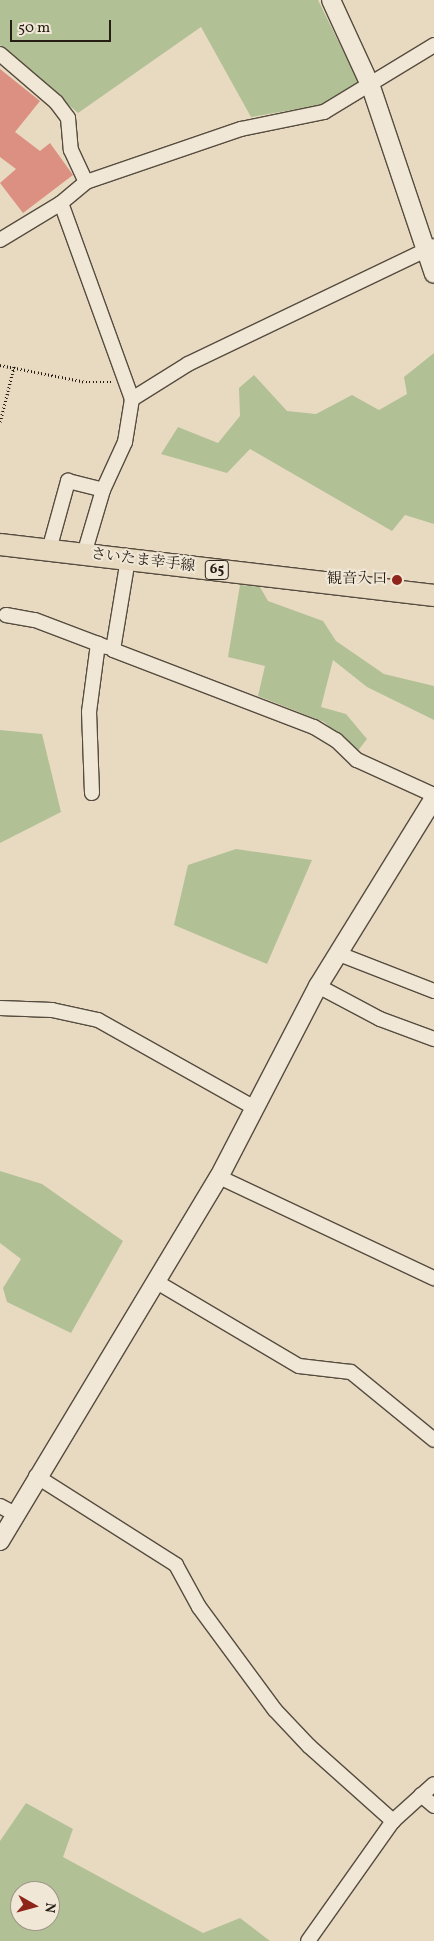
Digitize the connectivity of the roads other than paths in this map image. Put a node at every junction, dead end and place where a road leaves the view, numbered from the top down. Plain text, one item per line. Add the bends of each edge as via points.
1 (331, 0) edge
2 (434, 45) edge
3 (0, 54) edge
4 (371, 87) junction
5 (86, 182) junction
6 (61, 203) junction
7 (0, 240) edge
8 (430, 248) edge
9 (434, 274) edge
10 (132, 399) junction
11 (103, 490) junction
12 (0, 544) edge
13 (50, 550) junction
14 (84, 554) junction
15 (128, 559) junction
16 (434, 595) edge
17 (6, 614) dead end
18 (98, 644) junction
19 (113, 650) junction
20 (92, 793) dead end
21 (434, 797) edge
22 (339, 954) junction
23 (318, 986) junction
24 (434, 991) edge
25 (0, 1008) edge
26 (434, 1039) edge
27 (253, 1107) junction
28 (219, 1178) junction
29 (434, 1278) edge
30 (156, 1281) junction
31 (434, 1440) edge
32 (36, 1476) junction
33 (8, 1510) edge
34 (0, 1541) edge
35 (434, 1784) edge
36 (421, 1795) junction
37 (434, 1806) edge
38 (393, 1821) junction
39 (308, 1941) edge

1 - 4 street
2 - 4 street
3 - 5 street via 56,102 68,118 71,150
4 - 5 street via 324,112 241,129
4 - 8 street
5 - 6 street
6 - 7 street
6 - 10 street
8 - 9 street
8 - 10 street via 188,364
10 - 11 street via 125,442
11 - 13 street via 68,481
11 - 14 street
12 - 13 main road, さいたま幸手線 / 65
13 - 14 main road, さいたま幸手線 / 65
14 - 15 main road, さいたま幸手線 / 65
15 - 16 main road, さいたま幸手線 / 65
15 - 19 street
17 - 18 street via 35,620
18 - 19 street
18 - 20 street via 90,712
19 - 21 street via 314,727 336,740 357,760
21 - 22 street
22 - 23 street
22 - 24 street
23 - 26 street via 380,1019
23 - 27 street
25 - 27 street via 52,1010 98,1020
27 - 28 street
28 - 29 street
28 - 30 street
30 - 31 street via 299,1366 351,1372
30 - 32 street
32 - 33 street
32 - 38 street via 176,1565 199,1607 275,1710 309,1746
33 - 34 street
35 - 36 street
36 - 37 street
36 - 38 street
38 - 39 street

